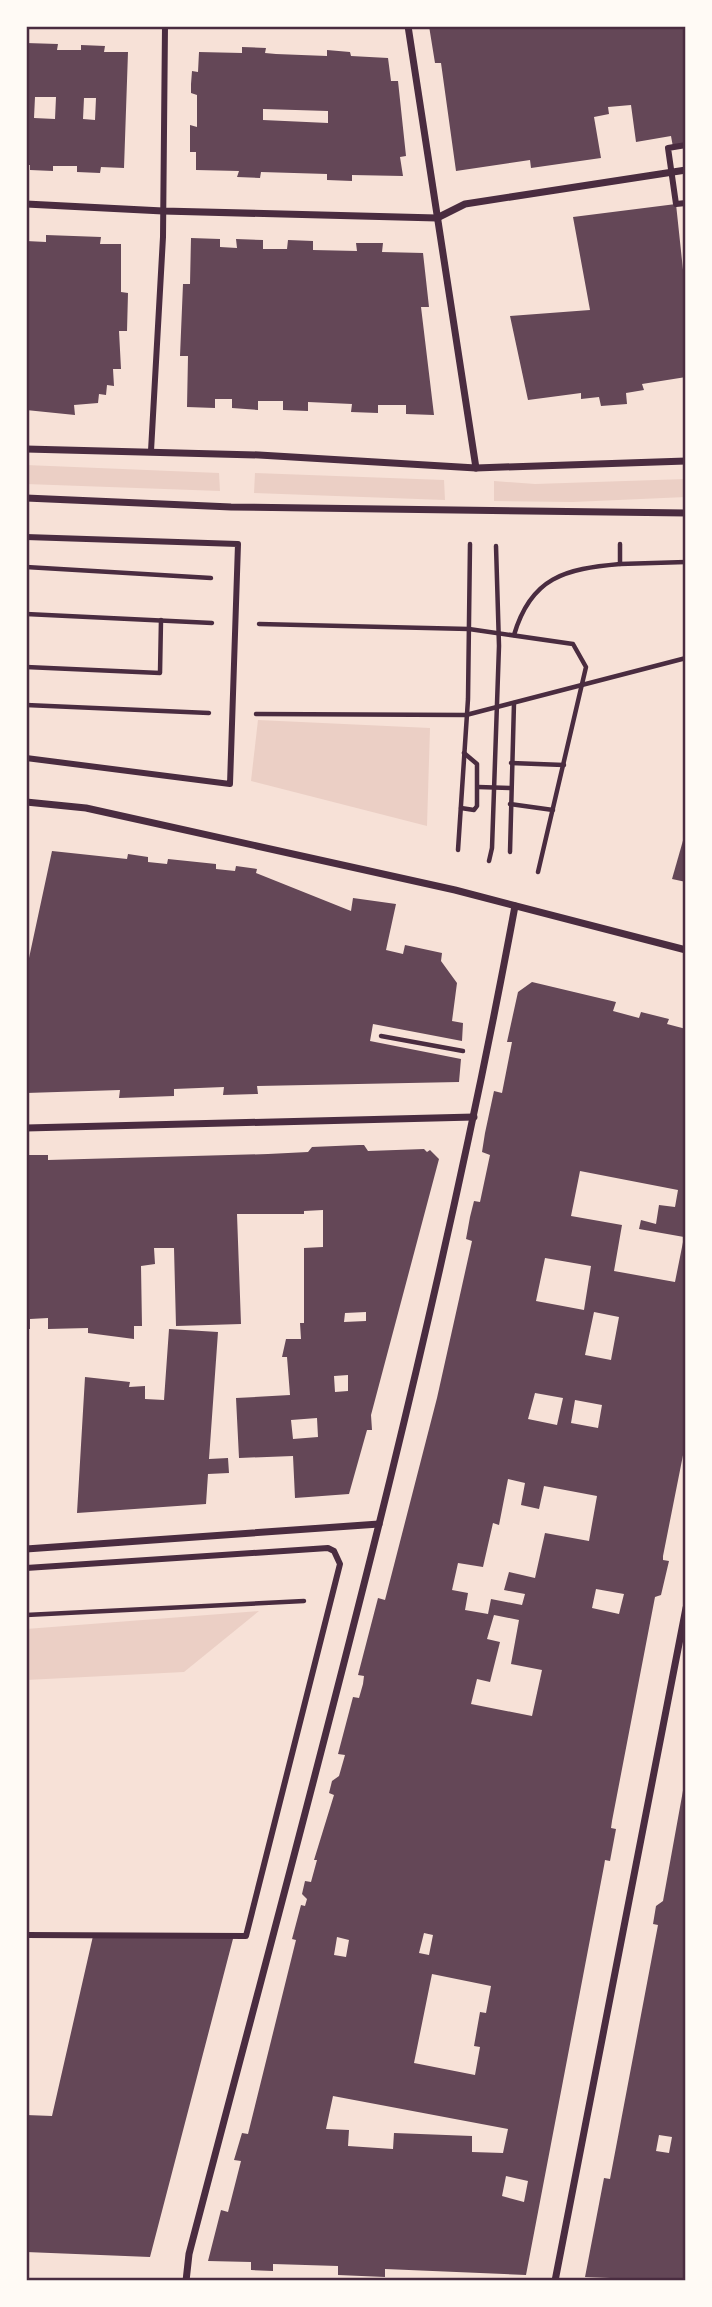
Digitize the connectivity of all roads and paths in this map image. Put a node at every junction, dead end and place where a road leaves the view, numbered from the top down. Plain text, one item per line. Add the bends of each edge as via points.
1 (165, 26) edge
2 (408, 26) edge
3 (686, 145) edge
4 (686, 170) edge
5 (671, 172) junction
6 (686, 203) edge
7 (26, 204) edge
8 (163, 211) junction
9 (437, 218) junction
10 (26, 449) edge
11 (151, 451) junction
12 (686, 461) edge
13 (476, 468) junction
14 (26, 498) edge
15 (686, 513) edge
16 (26, 537) edge
17 (470, 544) dead end
18 (620, 544) dead end
19 (496, 545) dead end
20 (686, 562) edge
21 (620, 564) junction
22 (26, 567) edge
23 (217, 578) dead end
24 (161, 620) dead end
25 (469, 629) junction
26 (498, 633) junction
27 (514, 635) junction
28 (686, 659) edge
29 (26, 667) edge
30 (581, 684) junction
31 (514, 703) junction
32 (466, 715) junction
33 (464, 752) junction
34 (26, 758) edge
35 (511, 763) junction
36 (564, 765) junction
37 (478, 787) junction
38 (511, 788) junction
39 (493, 789) junction
40 (26, 802) edge
41 (510, 804) junction
42 (460, 808) junction
43 (553, 810) junction
44 (458, 850) dead end
45 (510, 852) dead end
46 (489, 861) dead end
47 (538, 872) dead end
48 (515, 906) junction
49 (686, 950) edge
50 (380, 1036) dead end
51 (467, 1052) dead end
52 (474, 1117) junction
53 (26, 1128) edge
54 (379, 1524) junction
55 (26, 1549) edge
56 (26, 1568) edge
57 (307, 1601) dead end
58 (686, 1608) edge
59 (26, 1615) edge
60 (26, 1936) edge
61 (186, 2281) edge
62 (555, 2281) edge

1 - 8 street
2 - 9 street
3 - 5 street via 668,148
4 - 5 street
5 - 6 street via 676,204
5 - 9 street via 464,204
7 - 8 street
8 - 9 street
8 - 11 street
9 - 13 street
10 - 11 street
11 - 13 street
12 - 13 street
14 - 15 street via 231,507
16 - 34 street via 238,544 229,785
17 - 25 path
18 - 21 path
19 - 26 path
20 - 21 path
21 - 27 path via 557,575 537,590 521,612
22 - 23 path
24 - 29 path via 160,673
25 - 26 path
25 - 32 path
26 - 27 path
26 - 39 path
27 - 30 path via 573,644 586,667
28 - 30 path
30 - 31 path
30 - 36 path
31 - 32 path
31 - 35 path
32 - 33 path
33 - 37 path via 477,764
33 - 42 path
35 - 36 path
35 - 38 path
36 - 43 path
37 - 39 path
37 - 42 path via 474,810
38 - 39 path
38 - 41 path
39 - 46 path
40 - 48 street via 86,808
41 - 43 path
41 - 45 path
42 - 44 path
43 - 47 path
48 - 49 street
48 - 52 street
50 - 51 path
52 - 53 street
52 - 54 street
54 - 55 street
54 - 61 street
56 - 60 street via 328,1548 340,1564 246,1936
57 - 59 path
58 - 62 street

